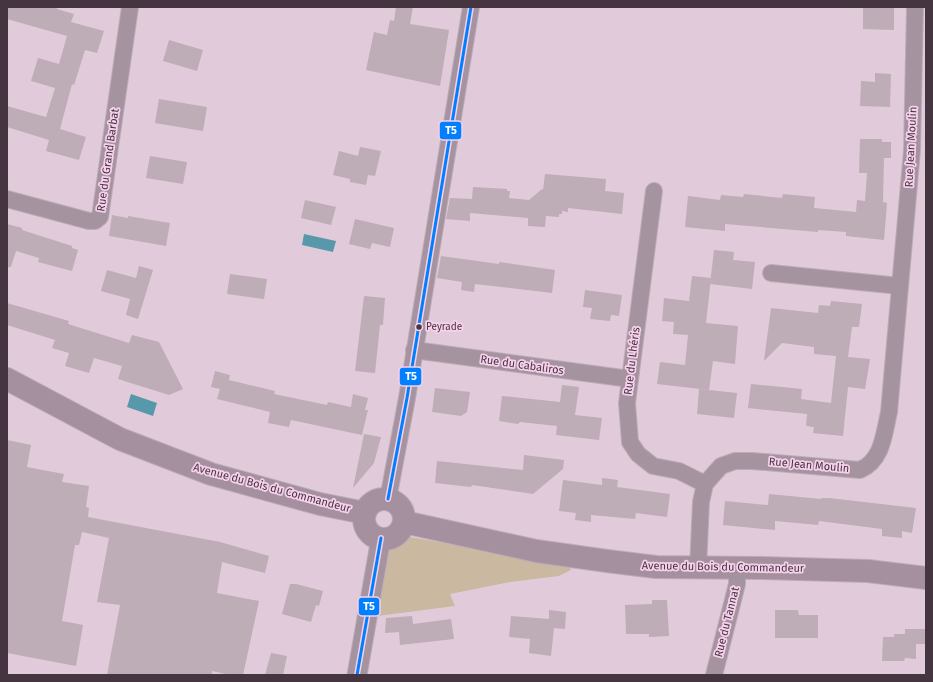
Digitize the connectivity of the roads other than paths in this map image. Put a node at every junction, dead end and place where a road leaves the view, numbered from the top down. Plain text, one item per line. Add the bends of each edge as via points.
1 (130, 7) edge
2 (471, 7) edge
3 (915, 7) edge
4 (654, 191) dead end
5 (7, 199) edge
6 (771, 272) dead end
7 (900, 286) junction
8 (414, 350) junction
9 (7, 378) edge
10 (630, 379) junction
11 (705, 484) junction
12 (388, 499) junction
13 (365, 513) junction
14 (404, 522) junction
15 (381, 538) junction
16 (698, 568) junction
17 (737, 568) junction
18 (926, 578) edge
19 (358, 675) edge
20 (714, 675) edge

1 - 5 street, Rue du Grand Barbat via 100,217 95,221 89,221
2 - 8 street
3 - 7 street, Rue Jean Moulin via 912,150
4 - 10 street, Rue du Lhéris
6 - 7 street
7 - 11 street, Rue Jean Moulin via 889,412 879,452 873,461 860,470 736,461 721,466
8 - 10 street, Rue du Cabaliros
8 - 12 street
9 - 13 main road, Avenue du Bois du Commandeur via 120,439 211,474 320,504
10 - 11 street, Rue du Lhéris via 627,403 630,442 638,454 654,466 679,471
11 - 16 street, Rue Jean Moulin via 701,502
12 - 13 main road via 378,500 370,505
12 - 14 main road via 397,504 403,512
13 - 15 main road via 365,525 371,534
14 - 15 main road via 400,531 392,537
14 - 16 main road, Avenue du Bois du Commandeur via 536,551 649,566
15 - 19 street
16 - 17 main road, Avenue du Bois du Commandeur
17 - 18 main road, Avenue du Bois du Commandeur via 868,571
17 - 20 street, Rue du Tannat via 737,584

